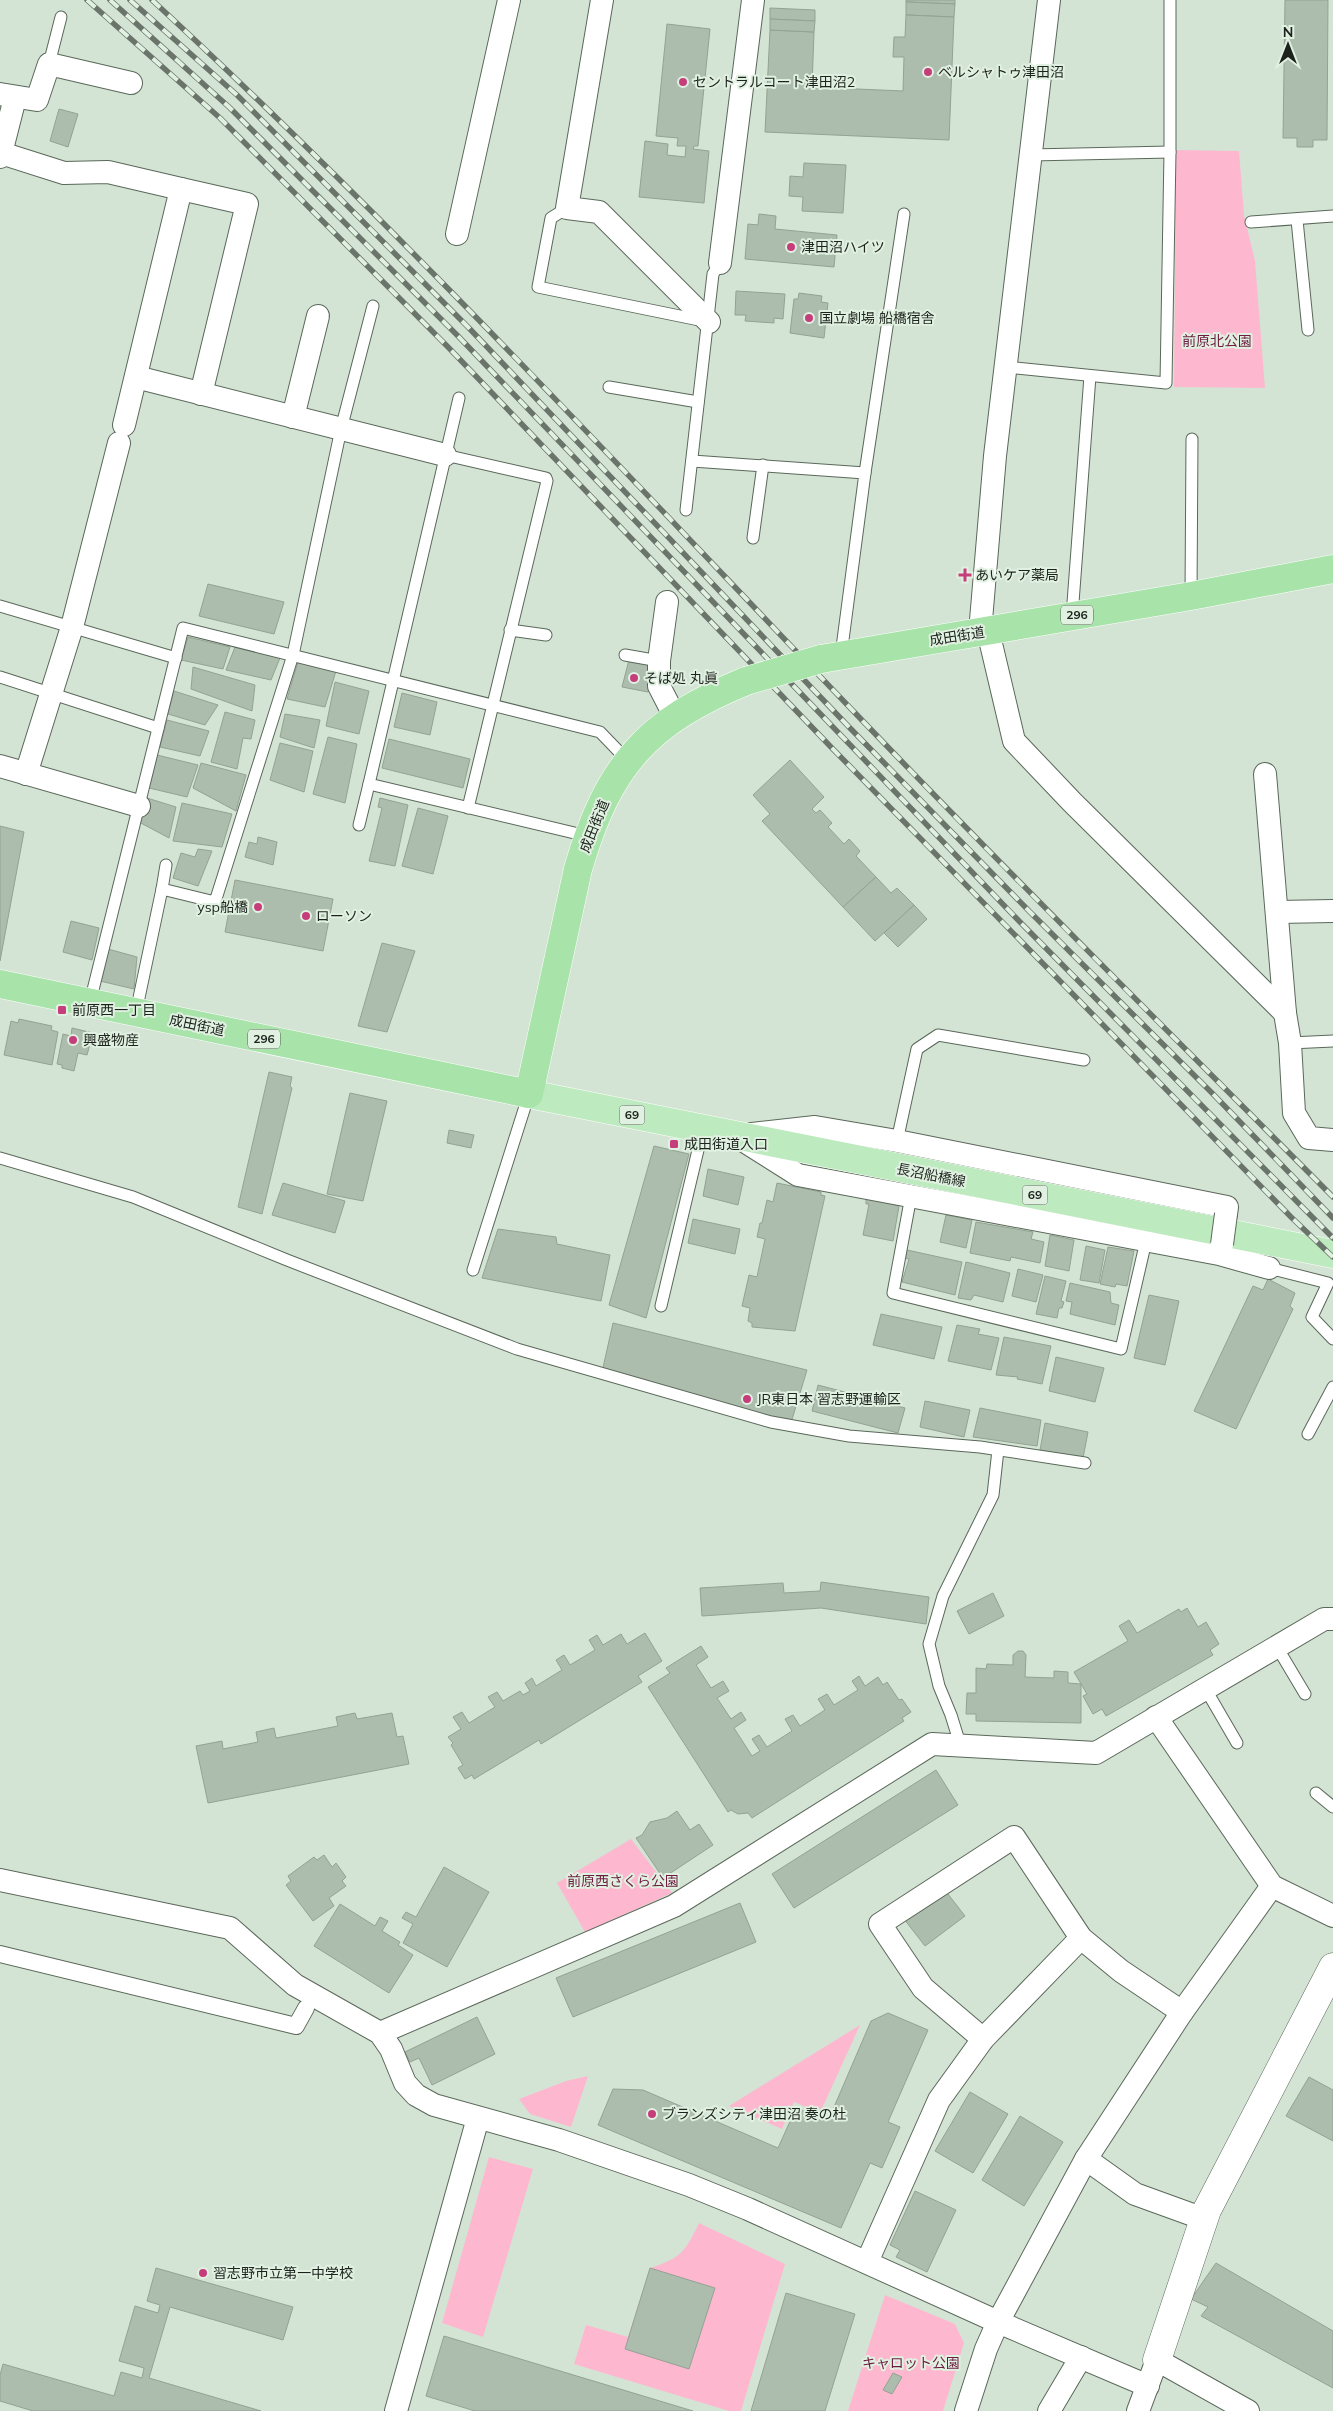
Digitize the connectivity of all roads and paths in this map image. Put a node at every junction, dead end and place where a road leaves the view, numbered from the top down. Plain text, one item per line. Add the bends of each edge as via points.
1 (509, 0) edge
2 (602, 0) edge
3 (753, 0) edge
4 (1049, 0) edge
5 (1170, 0) edge
6 (61, 17) dead end
7 (49, 64) junction
8 (131, 82) dead end
9 (8, 96) edge
10 (1170, 152) junction
11 (1, 155) edge
12 (1031, 155) junction
13 (181, 189) junction
14 (567, 208) junction
15 (904, 214) dead end
16 (1333, 216) edge
17 (1297, 220) junction
18 (1251, 222) dead end
19 (457, 234) dead end
20 (720, 263) joint
21 (373, 306) dead end
22 (318, 316) dead end
23 (708, 322) junction
24 (1308, 330) dead end
25 (1006, 367) junction
26 (1090, 376) junction
27 (136, 377) junction
28 (609, 386) dead end
29 (201, 394) junction
30 (459, 398) dead end
31 (698, 402) junction
32 (293, 418) junction
33 (341, 429) junction
34 (1192, 439) dead end
35 (445, 455) junction
36 (692, 461) junction
37 (763, 465) junction
38 (865, 472) junction
39 (686, 510) dead end
40 (753, 538) dead end
41 (1333, 569) edge
42 (1191, 596) junction
43 (667, 602) dead end
44 (0, 606) edge
45 (1072, 616) junction
46 (72, 627) junction
47 (510, 630) junction
48 (984, 632) junction
49 (546, 636) dead end
50 (293, 654) junction
51 (625, 655) dead end
52 (831, 657) junction
53 (176, 658) junction
54 (659, 661) junction
55 (0, 677) edge
56 (392, 679) junction
57 (51, 693) junction
58 (492, 706) junction
59 (675, 717) junction
60 (158, 728) junction
61 (627, 760) junction
62 (0, 766) edge
63 (26, 774) junction
64 (1265, 774) dead end
65 (369, 784) junction
66 (139, 806) junction
67 (468, 808) junction
68 (359, 825) dead end
69 (587, 836) junction
70 (166, 865) dead end
71 (162, 889) junction
72 (1333, 911) edge
73 (1277, 912) junction
74 (0, 984) edge
75 (90, 1002) junction
76 (136, 1012) junction
77 (1285, 1013) junction
78 (1333, 1041) edge
79 (1290, 1043) junction
80 (1084, 1060) dead end
81 (529, 1094) junction
82 (703, 1129) junction
83 (736, 1136) junction
84 (1333, 1140) edge
85 (897, 1141) junction
86 (0, 1158) edge
87 (911, 1196) junction
88 (1146, 1241) junction
89 (1221, 1249) junction
90 (1333, 1254) edge
91 (1269, 1268) joint
92 (473, 1270) dead end
93 (661, 1306) dead end
94 (1333, 1339) edge
95 (1333, 1387) edge
96 (1308, 1434) dead end
97 (998, 1450) junction
98 (1085, 1463) dead end
99 (1333, 1619) edge
100 (1277, 1647) junction
101 (1205, 1688) junction
102 (1305, 1694) dead end
103 (1156, 1717) junction
104 (1237, 1743) dead end
105 (960, 1744) junction
106 (1316, 1793) dead end
107 (1333, 1807) edge
108 (0, 1880) edge
109 (1272, 1886) junction
110 (1333, 1916) edge
111 (1081, 1938) junction
112 (0, 1954) edge
113 (1333, 1968) edge
114 (306, 2008) dead end
115 (1182, 2012) junction
116 (380, 2034) junction
117 (983, 2038) junction
118 (478, 2118) junction
119 (1086, 2159) junction
120 (1204, 2219) junction
121 (867, 2262) junction
122 (998, 2322) junction
123 (1081, 2357) junction
124 (1157, 2360) junction
125 (1148, 2386) junction
126 (396, 2411) edge
127 (966, 2411) edge
128 (1050, 2411) edge
129 (1138, 2411) edge
130 (1248, 2411) edge

1 - 19 street
2 - 14 street
3 - 20 street
4 - 12 street
5 - 10 lane
6 - 7 lane
7 - 8 street
7 - 9 street via 37,100
9 - 11 street
10 - 12 lane
10 - 26 lane via 1166,383
11 - 13 street via 64,173 108,172
12 - 25 street
13 - 27 street
13 - 29 street via 247,204
14 - 23 street via 599,212
14 - 23 lane via 551,218 538,286
15 - 38 lane
16 - 17 lane
17 - 18 lane
17 - 24 lane
20 - 23 lane via 714,274
21 - 33 lane
22 - 32 street
23 - 31 lane
25 - 26 lane
25 - 48 street via 995,456
26 - 45 lane
27 - 29 street
27 - 46 street
28 - 31 lane
29 - 32 street
30 - 35 lane
31 - 36 lane
32 - 33 street
33 - 35 street
33 - 50 lane
34 - 42 lane
35 - 47 lane via 546,478
35 - 56 lane
36 - 37 lane
36 - 39 lane
37 - 38 lane
37 - 40 lane
38 - 52 lane
41 - 42 highway, 成田街道 / 296
42 - 45 highway, 成田街道 / 296
43 - 54 street
44 - 46 lane
45 - 48 highway, 成田街道 / 296
46 - 53 lane
46 - 57 street
47 - 49 lane
47 - 58 lane
48 - 52 highway, 成田街道 / 296
48 - 77 street via 1014,741
50 - 53 lane via 183,628
50 - 56 lane
50 - 71 lane via 215,902
51 - 54 lane
52 - 59 highway, 成田街道 / 296, bridge via 746,681 709,696
53 - 60 lane
54 - 59 street via 660,686
55 - 57 lane
56 - 58 lane
56 - 65 lane
57 - 60 lane
57 - 63 street
58 - 61 lane via 600,732
58 - 67 lane
59 - 61 highway, 成田街道 / 296
60 - 66 lane
61 - 69 highway, 成田街道 / 296 via 605,796
62 - 63 street
63 - 66 street
64 - 73 street
65 - 67 lane
65 - 68 lane
66 - 75 lane
67 - 69 lane
69 - 81 highway, 成田街道 / 296
70 - 71 lane
71 - 76 lane
72 - 73 street
73 - 77 street
74 - 75 highway, 成田街道 / 296
75 - 76 highway, 成田街道 / 296
76 - 81 highway, 成田街道 / 296
77 - 79 street
78 - 79 lane
79 - 84 street via 1294,1113 1309,1138
80 - 85 lane via 938,1035 917,1049
81 - 82 main road, 長沼船橋線 / 69
81 - 92 lane
82 - 83 main road, 長沼船橋線 / 69
82 - 93 lane
83 - 85 street via 815,1126
83 - 87 street via 798,1175
83 - 90 main road, 長沼船橋線 / 69
85 - 89 street, bridge via 1227,1207
86 - 97 lane via 133,1197 296,1264 526,1352 771,1422 849,1436
87 - 88 street
87 - 88 lane via 893,1294 1121,1349
88 - 89 street
89 - 91 street
91 - 94 lane via 1328,1283 1312,1317
95 - 96 lane
97 - 98 lane
97 - 105 lane via 993,1495 943,1596 929,1644 939,1686
99 - 100 street via 1324,1619
100 - 101 street
100 - 102 lane
101 - 103 street
101 - 104 lane
103 - 105 street via 1096,1752
103 - 109 street
105 - 116 street via 932,1744 674,1906
106 - 107 lane
108 - 116 street via 230,1928 295,1985
109 - 110 street
109 - 115 street
111 - 115 street via 1121,1971
111 - 117 street
111 - 117 street via 1014,1837 880,1924 923,1988
112 - 114 street via 296,2026
113 - 120 street
115 - 119 street
116 - 118 street via 391,2049 405,2084 416,2095 434,2105
117 - 121 street via 940,2100
118 - 121 street via 632,2164 748,2209
118 - 126 street
119 - 120 street via 1135,2194
119 - 122 street
120 - 124 street
121 - 122 street
122 - 123 street
122 - 127 street
123 - 125 street
123 - 128 street
124 - 125 street
124 - 130 street
125 - 129 street

